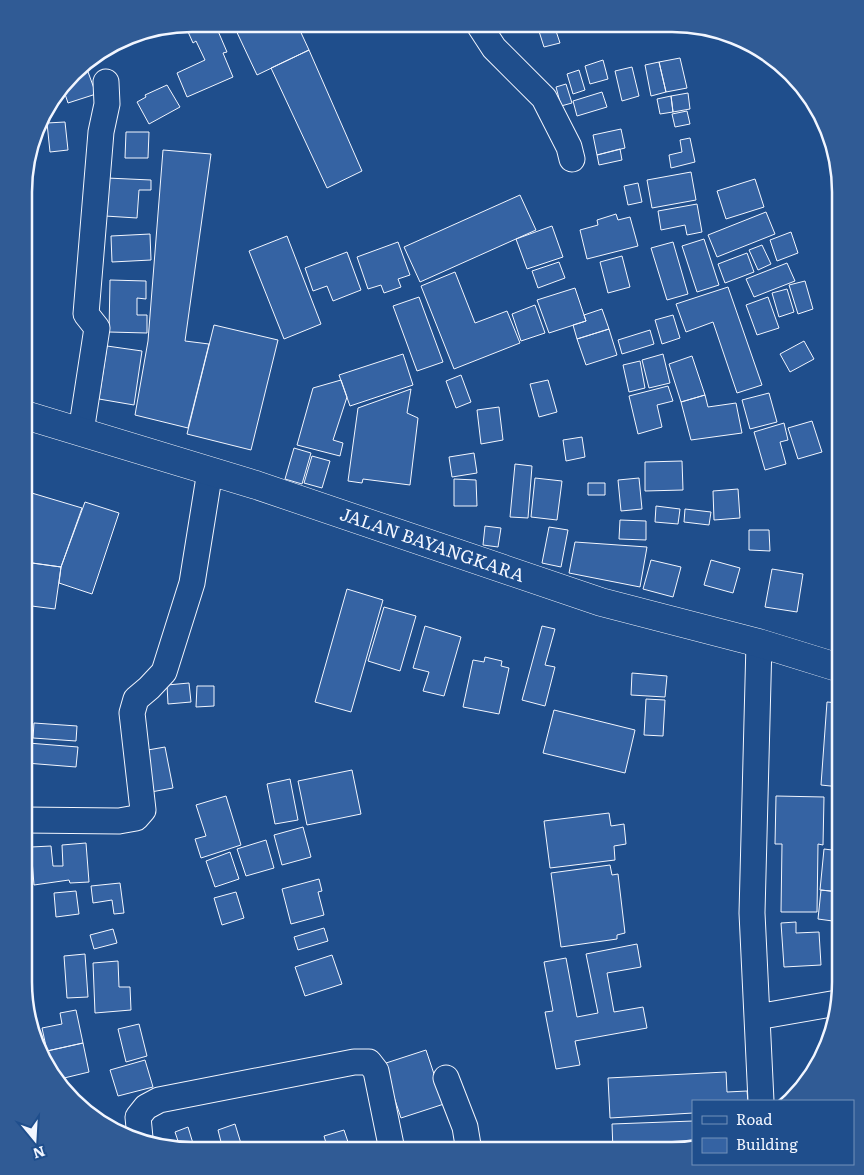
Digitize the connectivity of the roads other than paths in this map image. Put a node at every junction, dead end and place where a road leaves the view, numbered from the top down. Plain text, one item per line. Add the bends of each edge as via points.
1 (484, 33) edge
2 (106, 82) dead end
3 (572, 158) dead end
4 (32, 417) edge
5 (81, 432) junction
6 (210, 471) junction
7 (759, 643) junction
8 (831, 665) edge
9 (32, 820) edge
10 (829, 1004) edge
11 (757, 1017) junction
12 (446, 1078) dead end
13 (761, 1100) edge
14 (140, 1133) edge
15 (390, 1142) edge
16 (468, 1142) edge

1 - 3 street via 494,48 544,98
2 - 5 street via 107,104 101,132 86,314 97,328
4 - 5 highway, JALAN BAYANGKARA
5 - 6 highway, JALAN BAYANGKARA
6 - 7 highway, JALAN BAYANGKARA via 601,602
6 - 9 street via 192,583 164,672 136,699 132,713 143,810 136,818 119,821
7 - 8 highway, JALAN BAYANGKARA
7 - 11 street via 752,913
10 - 11 street
11 - 13 street
12 - 16 street via 466,1127
14 - 15 street via 138,1117 158,1100 276,1076 369,1062 376,1071

